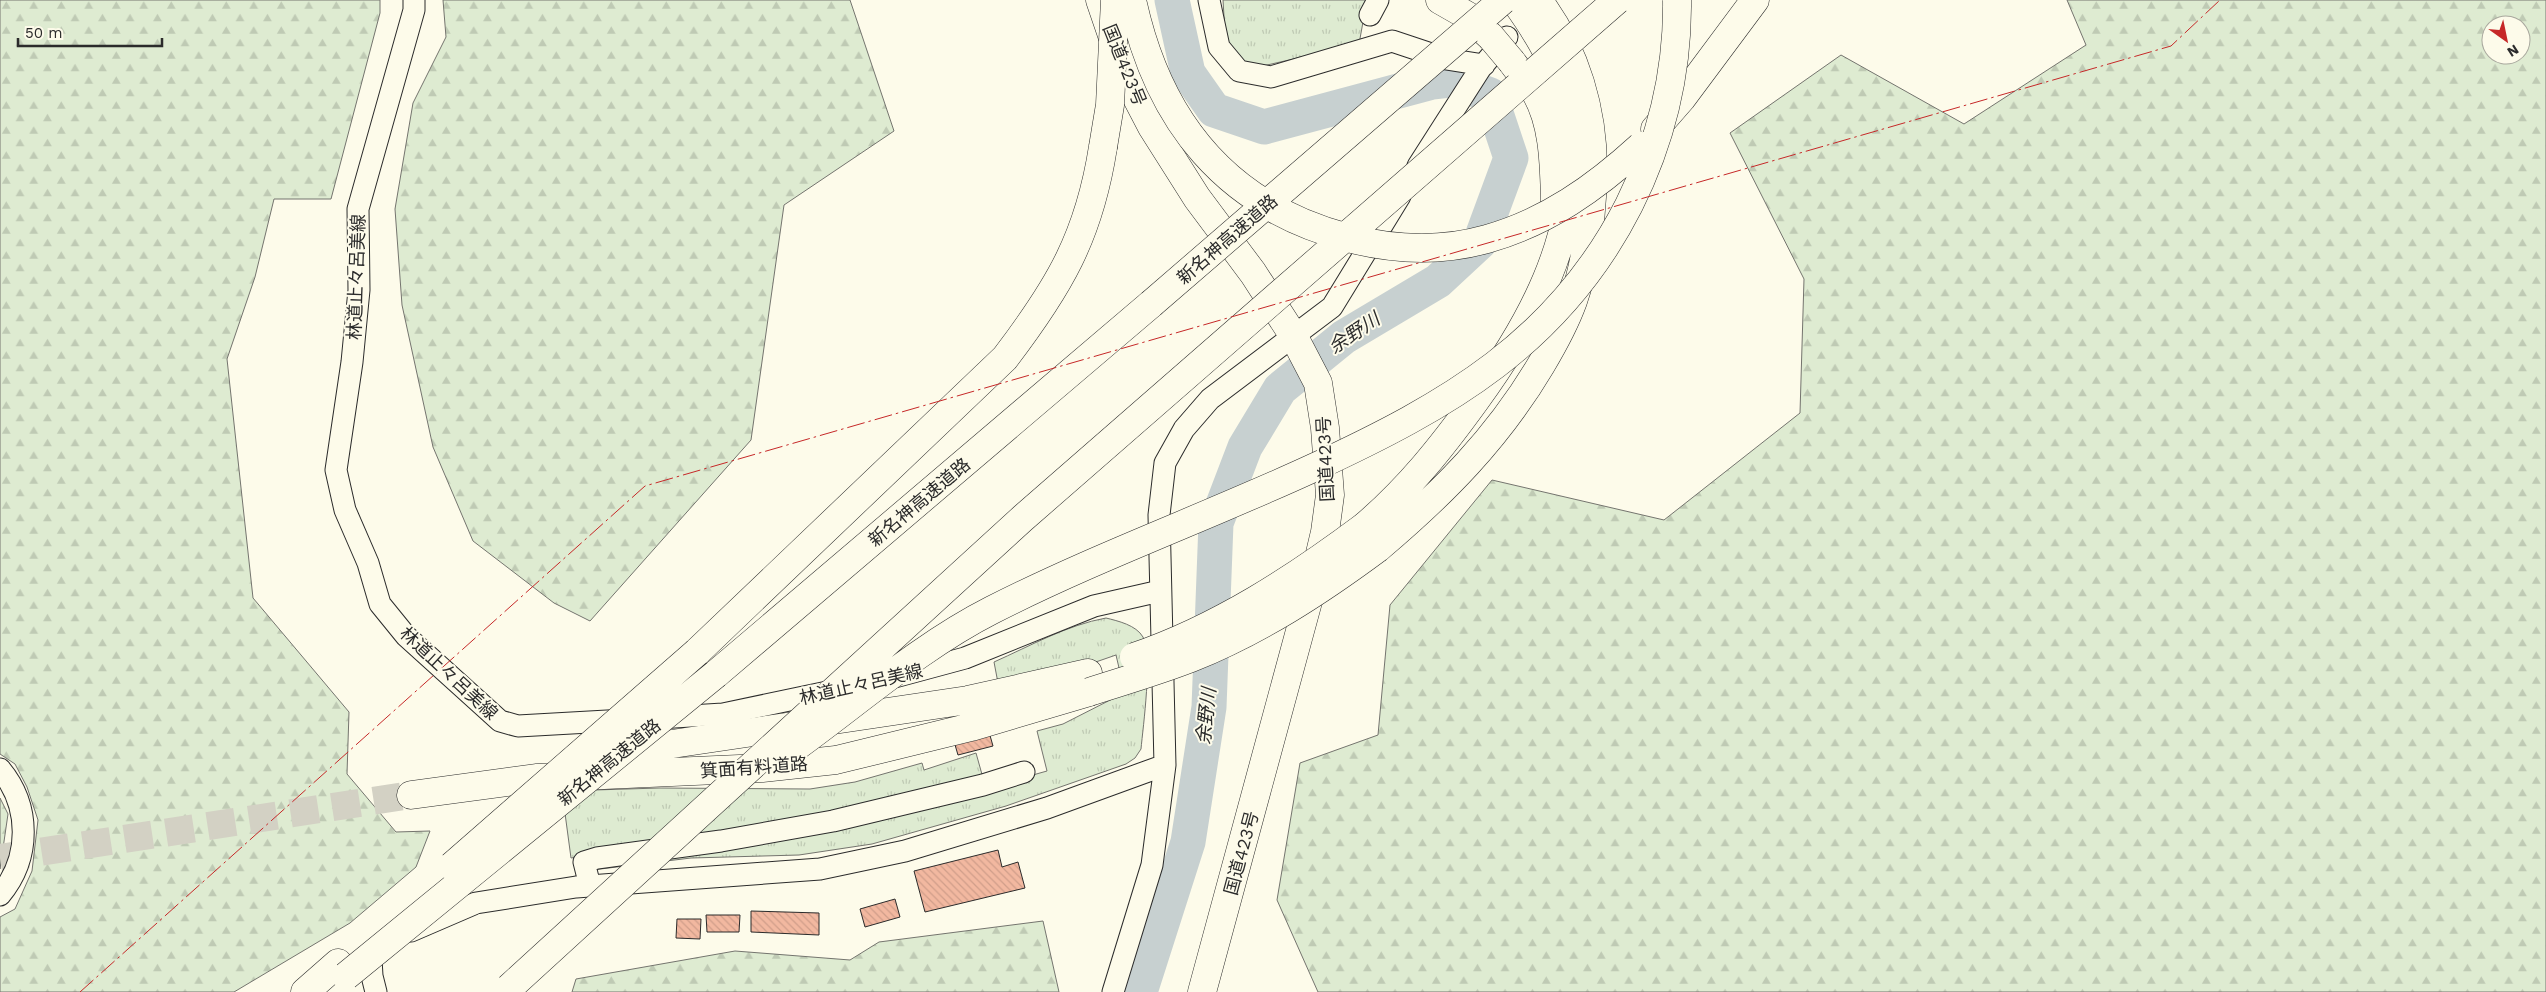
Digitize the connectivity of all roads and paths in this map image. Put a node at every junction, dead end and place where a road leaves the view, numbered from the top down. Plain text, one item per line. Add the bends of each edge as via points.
1 (414, 0) edge
2 (1100, 0) edge
3 (1116, 0) edge
4 (1132, 0) edge
5 (1440, 0) edge
6 (1503, 0) edge
7 (1514, 0) edge
8 (1538, 0) edge
9 (1617, 0) edge
10 (1677, 0) edge
11 (1755, 0) edge
12 (1214, 7) edge
13 (1504, 45) junction
14 (1482, 67) junction
15 (1533, 310) junction
16 (1294, 335) junction
17 (1372, 537) junction
18 (1160, 591) junction
19 (1089, 683) junction
20 (1165, 765) junction
21 (0, 769) edge
22 (1024, 772) dead end
23 (690, 821) junction
24 (583, 886) junction
25 (0, 895) edge
26 (337, 977) edge
27 (506, 990) edge
28 (305, 992) edge
29 (376, 992) edge
30 (1113, 992) edge
31 (1202, 992) edge

1 - 18 street, 林道止々呂美線 via 414,10 358,209 359,290 336,470 345,510 368,563 380,604 406,636 500,722 518,726 723,714 911,674 965,658 1094,606
2 - 16 highway, 国道423号 via 1127,79 1152,127 1197,198
3 - 26 highway, bridge via 1110,105 1098,183 1066,269 1039,313 1005,358 697,652
4 - 11 highway, bridge via 1146,52 1161,87 1202,151 1231,179 1278,213 1325,232 1384,246 1417,249 1486,239 1553,213 1610,174 1640,146 1682,98
5 - 13 highway via 1468,16
6 - 26 highway, 新名神高速道路, bridge via 1152,304 716,674
7 - 15 highway via 1558,74 1567,101 1573,163 1572,191 1564,231
8 - 17 highway via 1574,62 1584,93 1594,157 1593,199 1586,252 1573,302 1556,339 1506,419 1445,490
9 - 23 highway, bridge via 1038,505
10 - 23 highway, bridge via 1670,91 1658,138 1641,181 1590,271 1554,315 1521,345 1443,401 1386,434 987,612 914,659 814,735
12 - 14 street via 1219,47 1239,71 1271,77 1392,41
13 - 14 street
13 - 15 highway via 1535,92 1551,142 1554,172 1552,236
14 - 16 street via 1332,307
15 - 17 highway via 1503,363 1426,466 1399,496
16 - 18 street via 1210,399 1184,429 1165,463 1159,515
16 - 31 highway, 国道423号 via 1318,383 1326,428 1330,495 1325,532
17 - 19 highway, bridge via 1178,642
18 - 20 street
19 - 19 highway, 箕面有料道路 via 968,700 410,788 536,778 762,768 836,760 971,727
20 - 24 street via 1047,808 886,855 820,869
20 - 30 street via 1152,865
21 - 25 street via 16,789 24,822 18,865
22 - 24 street via 833,821 597,858 584,862
23 - 27 highway, bridge
24 - 29 street via 476,903 401,935 371,959
26 - 28 highway

